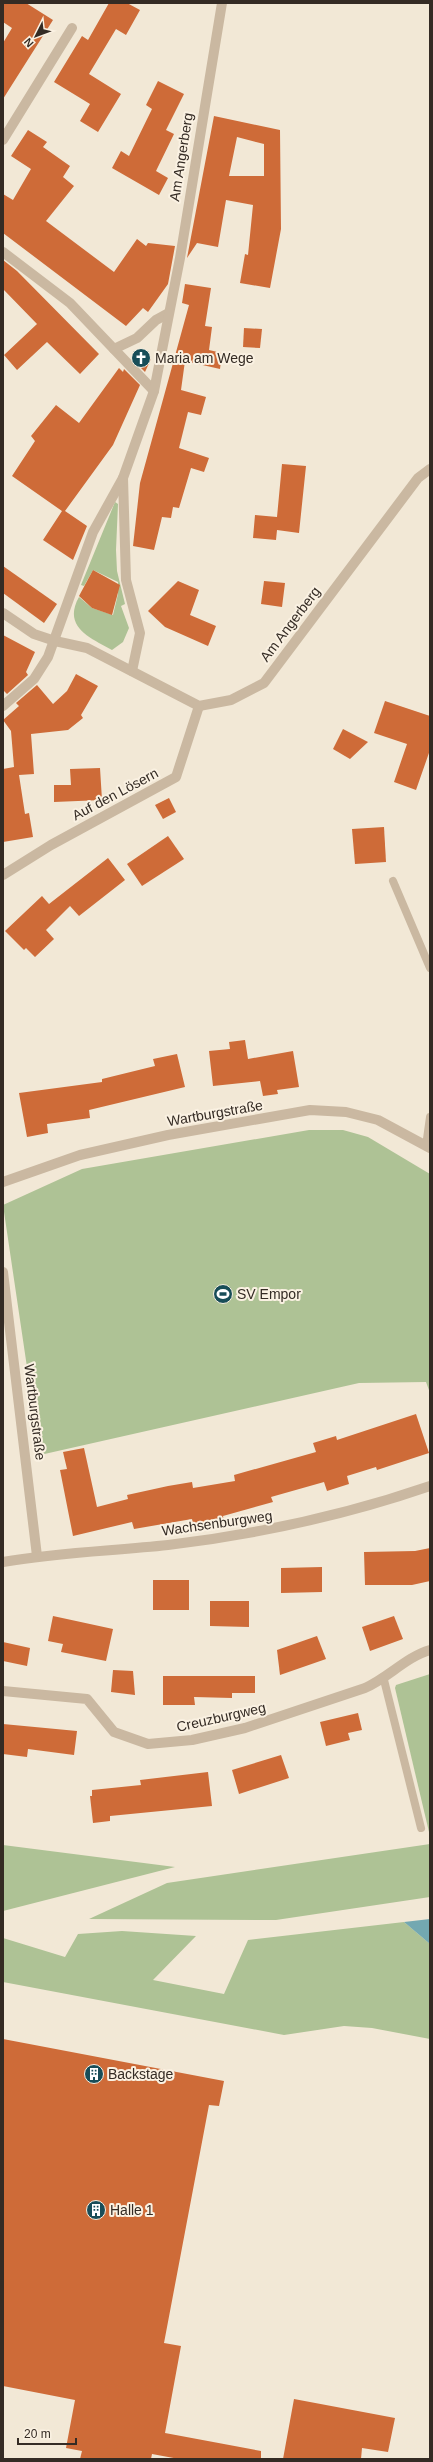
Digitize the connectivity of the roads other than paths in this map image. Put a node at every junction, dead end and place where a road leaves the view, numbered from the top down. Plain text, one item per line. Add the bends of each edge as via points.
1 (222, 3) edge
2 (72, 28) dead end
3 (3, 140) edge
4 (3, 252) edge
5 (167, 314) junction
6 (114, 349) junction
7 (154, 391) junction
8 (430, 469) edge
9 (123, 478) junction
10 (3, 613) edge
11 (55, 641) junction
12 (132, 671) junction
13 (3, 706) edge
14 (199, 706) junction
15 (3, 875) edge
16 (393, 881) dead end
17 (430, 968) edge
18 (430, 1117) edge
19 (428, 1147) edge
20 (3, 1182) edge
21 (3, 1272) edge
22 (430, 1486) edge
23 (37, 1556) junction
24 (3, 1562) edge
25 (430, 1650) edge
26 (384, 1680) junction
27 (3, 1691) edge
28 (421, 1828) dead end

1 - 5 street, Am Angerberg via 180,258
2 - 3 street
4 - 6 street via 70,303
5 - 6 street via 156,320 137,338
5 - 7 street, Am Angerberg
6 - 7 street
7 - 9 street, Am Angerberg
8 - 14 street, Am Angerberg via 413,484 264,683 231,700
9 - 11 street, Am Angerberg via 94,532
9 - 12 street, Am Angerberg via 126,580 140,633
10 - 11 street via 34,634
11 - 12 street via 88,648
11 - 13 street, Am Angerberg via 34,679
12 - 14 street
14 - 15 street, Auf den Lösern via 176,777 51,844
16 - 17 lane
18 - 19 lane
19 - 20 street, Wartburgstraße via 378,1120 346,1112 310,1110 168,1135 80,1155
21 - 23 street, Wartburgstraße
22 - 23 street, Wachsenburgweg via 334,1517 256,1532 167,1545
23 - 24 street, Wachsenburgweg
25 - 26 street, Creuzburgweg via 396,1669
26 - 27 street, Creuzburgweg via 245,1728 192,1740 148,1744 114,1732 87,1699
26 - 28 lane

